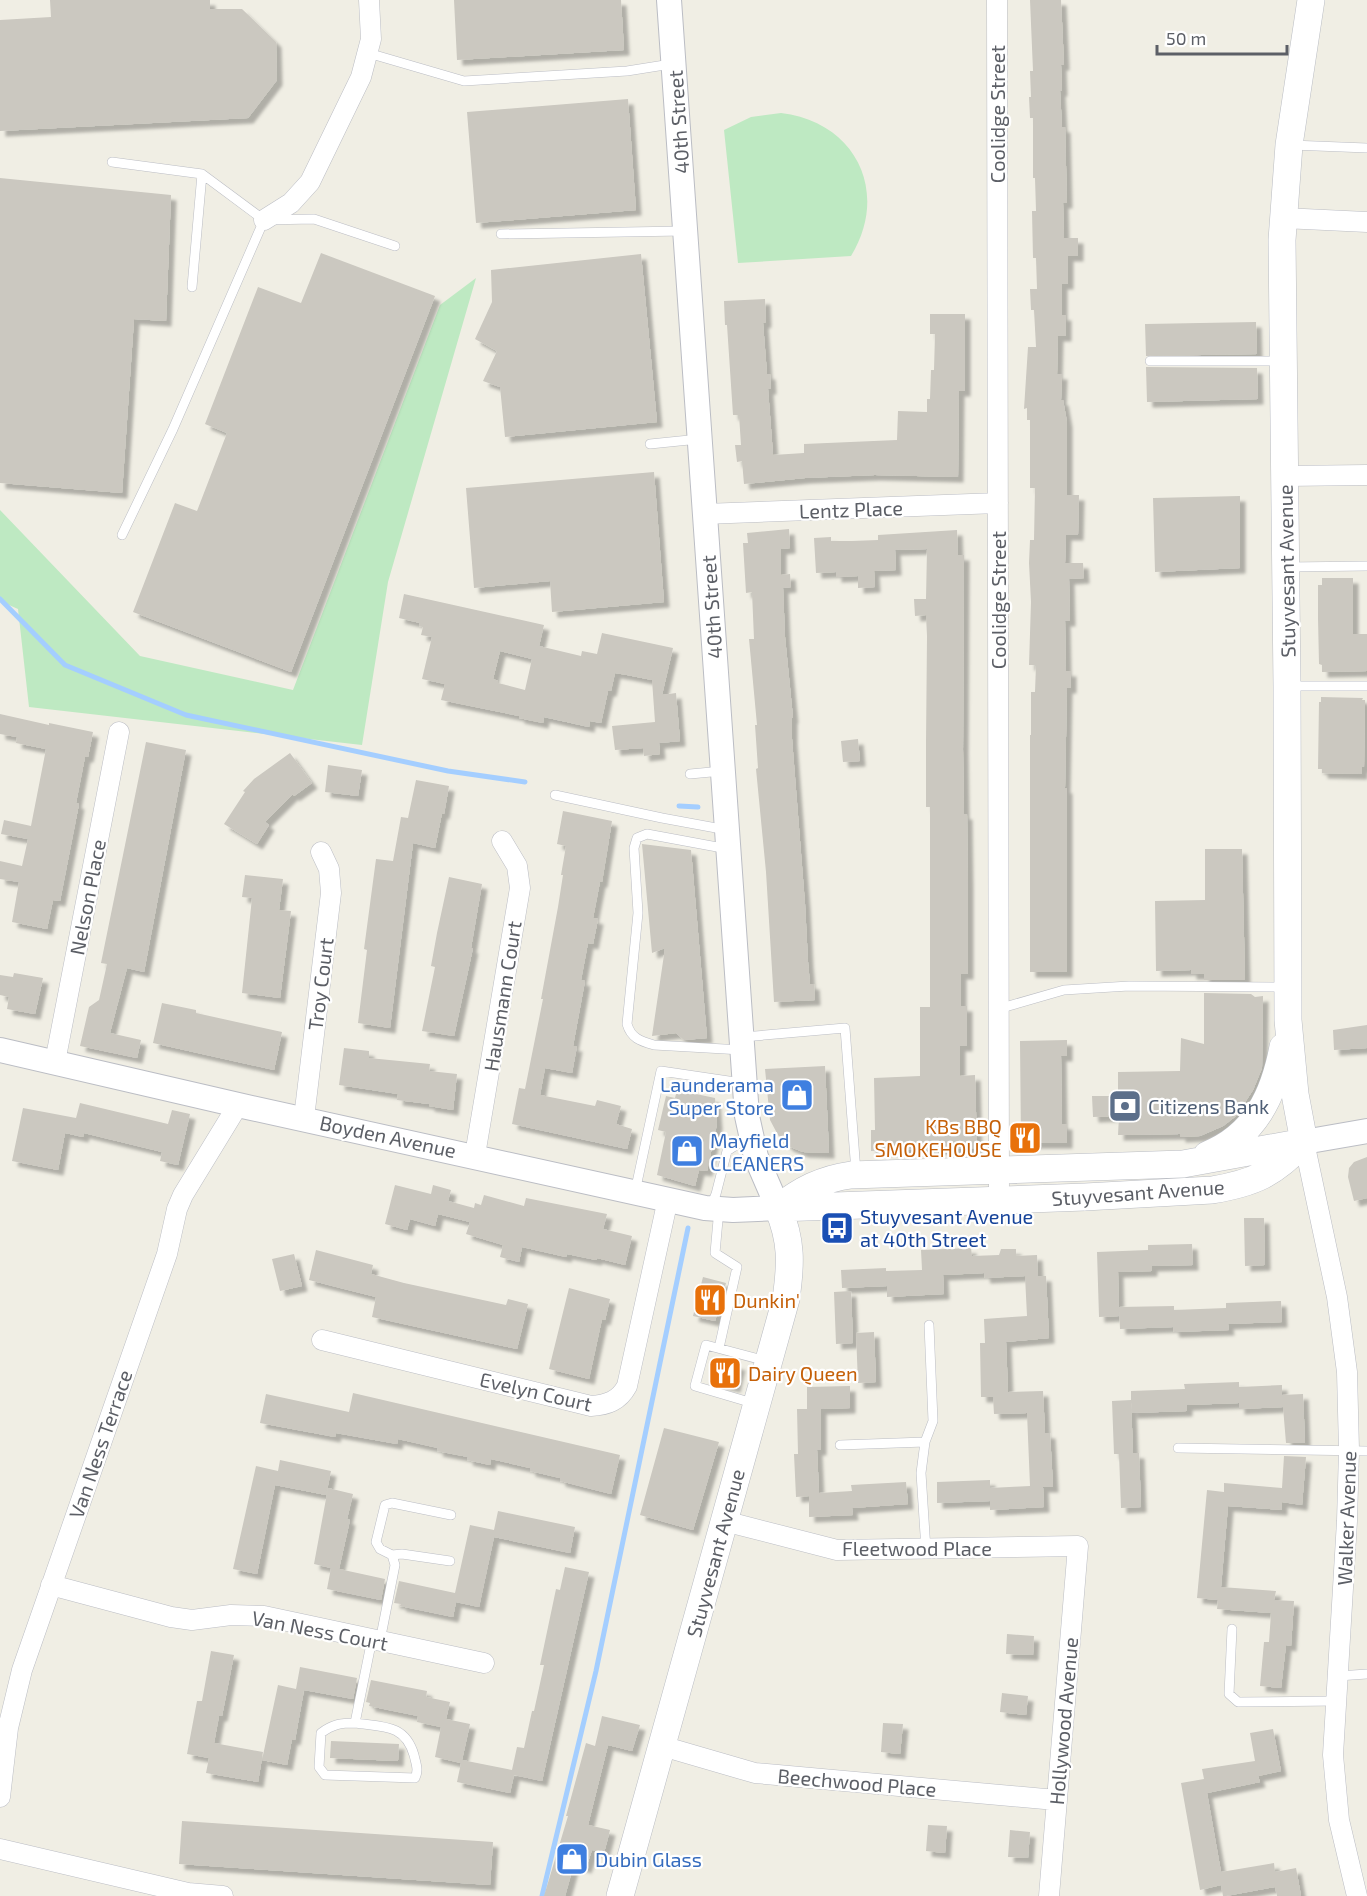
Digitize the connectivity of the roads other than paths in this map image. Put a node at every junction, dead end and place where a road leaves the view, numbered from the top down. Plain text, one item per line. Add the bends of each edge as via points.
1 (369, 0) edge
2 (669, 0) edge
3 (997, 0) edge
4 (1311, 0) edge
5 (368, 53) junction
6 (674, 63) junction
7 (1289, 145) junction
8 (1367, 148) edge
9 (112, 162) dead end
10 (202, 174) junction
11 (1283, 218) junction
12 (264, 220) junction
13 (1367, 222) edge
14 (685, 231) junction
15 (501, 234) dead end
16 (395, 246) dead end
17 (192, 287) dead end
18 (1150, 361) dead end
19 (1284, 361) junction
20 (699, 439) junction
21 (650, 444) dead end
22 (1367, 475) edge
23 (1285, 476) junction
24 (998, 503) junction
25 (704, 514) junction
26 (122, 535) dead end
27 (1367, 566) edge
28 (1286, 567) junction
29 (1287, 686) junction
30 (1367, 686) edge
31 (119, 732) dead end
32 (722, 771) junction
33 (690, 774) dead end
34 (555, 795) dead end
35 (727, 839) junction
36 (502, 841) dead end
37 (321, 852) dead end
38 (1288, 987) junction
39 (999, 1009) junction
40 (1288, 1020) junction
41 (742, 1044) junction
42 (0, 1050) edge
43 (55, 1062) junction
44 (745, 1084) junction
45 (238, 1105) junction
46 (304, 1118) junction
47 (1367, 1131) edge
48 (750, 1137) junction
49 (1304, 1142) junction
50 (475, 1155) junction
51 (1183, 1164) junction
52 (999, 1170) junction
53 (857, 1175) junction
54 (635, 1192) junction
55 (668, 1199) junction
56 (999, 1200) junction
57 (778, 1208) junction
58 (715, 1209) junction
59 (929, 1325) dead end
60 (322, 1340) dead end
61 (718, 1348) junction
62 (768, 1361) junction
63 (757, 1404) junction
64 (925, 1442) junction
65 (840, 1444) dead end
66 (1178, 1448) dead end
67 (1358, 1450) edge
68 (451, 1515) dead end
69 (724, 1521) junction
70 (1078, 1546) joint
71 (926, 1550) junction
72 (392, 1555) junction
73 (450, 1561) dead end
74 (51, 1585) junction
75 (1232, 1629) dead end
76 (376, 1640) junction
77 (484, 1663) dead end
78 (1367, 1674) edge
79 (1338, 1676) junction
80 (1336, 1701) junction
81 (355, 1723) junction
82 (662, 1746) junction
83 (0, 1797) edge
84 (1056, 1800) junction
85 (0, 1849) edge
86 (223, 1896) edge
87 (620, 1896) edge
88 (1049, 1896) edge
89 (1357, 1896) edge

1 - 5 street
2 - 6 street, 40th Street
3 - 24 street, Coolidge Street
4 - 7 main road, Stuyvesant Avenue
5 - 6 lane via 464,81 627,71
5 - 12 street via 361,77 310,182 291,203
6 - 14 street, 40th Street
7 - 8 lane
7 - 11 main road, Stuyvesant Avenue
9 - 10 lane
10 - 12 lane
10 - 17 lane
11 - 13 street
11 - 19 main road, Stuyvesant Avenue
12 - 16 lane via 314,219
12 - 26 lane via 174,429
14 - 15 lane
14 - 20 street, 40th Street
18 - 19 lane
19 - 23 main road, Stuyvesant Avenue
20 - 21 lane
20 - 25 street, 40th Street
22 - 23 street
23 - 28 main road, Stuyvesant Avenue
24 - 25 street, Lentz Place
24 - 39 street, Coolidge Street
25 - 32 street, 40th Street
27 - 28 lane
28 - 29 main road, Stuyvesant Avenue
29 - 30 lane
29 - 38 main road, Stuyvesant Avenue
31 - 43 street, Nelson Place
32 - 33 lane
32 - 35 street, 40th Street
34 - 35 lane via 662,818
35 - 41 street, 40th Street
35 - 41 lane via 647,834 637,838 638,913 627,1024 640,1041 654,1045
36 - 50 street, Hausmann Court via 517,866 520,888
37 - 46 street, Troy Court via 328,869 330,893
38 - 39 lane via 1129,986 1064,990
38 - 40 main road, Stuyvesant Avenue
39 - 52 street, Coolidge Street
40 - 49 main road, Stuyvesant Avenue via 1294,1094
40 - 51 main road via 1274,1087 1257,1117 1217,1151
41 - 44 street, 40th Street
41 - 53 lane via 845,1028
42 - 43 street, Boyden Avenue
43 - 45 street, Boyden Avenue
44 - 48 street, 40th Street
44 - 54 lane via 661,1071
45 - 46 street, Boyden Avenue
45 - 74 street, Van Ness Terrace via 177,1209 167,1254
46 - 50 street, Boyden Avenue
47 - 49 street
48 - 57 street, 40th Street
48 - 58 lane via 727,1151
49 - 51 main road, Stuyvesant Avenue
49 - 56 main road, Stuyvesant Avenue via 1276,1169 1232,1186 1189,1192
49 - 67 street, Walker Avenue via 1339,1308
50 - 54 street, Boyden Avenue
51 - 52 main road, Stuyvesant Avenue
52 - 53 main road, Stuyvesant Avenue
52 - 56 street, Coolidge Street
53 - 57 main road, Stuyvesant Avenue via 817,1183
54 - 55 street, Boyden Avenue
55 - 58 street, Boyden Avenue
55 - 60 street, Evelyn Court via 627,1386 613,1402 591,1406
56 - 57 main road, Stuyvesant Avenue
57 - 58 street, Boyden Avenue
57 - 62 main road, Stuyvesant Avenue via 791,1254 786,1299
58 - 61 lane via 715,1252 737,1267
59 - 64 lane via 933,1421
61 - 62 lane
61 - 63 lane via 706,1345 695,1386
62 - 63 main road, Stuyvesant Avenue
63 - 69 main road, Stuyvesant Avenue
64 - 65 lane
64 - 71 lane via 921,1473
66 - 67 lane
67 - 79 street, Walker Avenue via 1347,1521
68 - 72 lane via 392,1503 385,1505 376,1542
69 - 71 street, Fleetwood Place via 837,1550
69 - 82 main road, Stuyvesant Avenue
70 - 71 street, Fleetwood Place
70 - 84 street, Hollywood Avenue
72 - 73 lane
72 - 76 lane via 395,1565
74 - 76 street, Van Ness Court via 171,1617 192,1620 264,1616
74 - 83 street, Van Ness Terrace via 22,1670 8,1728
75 - 80 lane via 1232,1699
76 - 77 street, Van Ness Court
76 - 81 lane
78 - 79 lane
79 - 80 street, Walker Avenue
80 - 89 street, Walker Avenue via 1334,1787
81 - 81 lane via 337,1723 321,1733 319,1767 325,1775 415,1778 418,1771 413,1751 398,1730
82 - 84 street, Beechwood Place via 755,1773
82 - 87 main road, Stuyvesant Avenue
84 - 88 street, Hollywood Avenue
85 - 86 street via 188,1893

